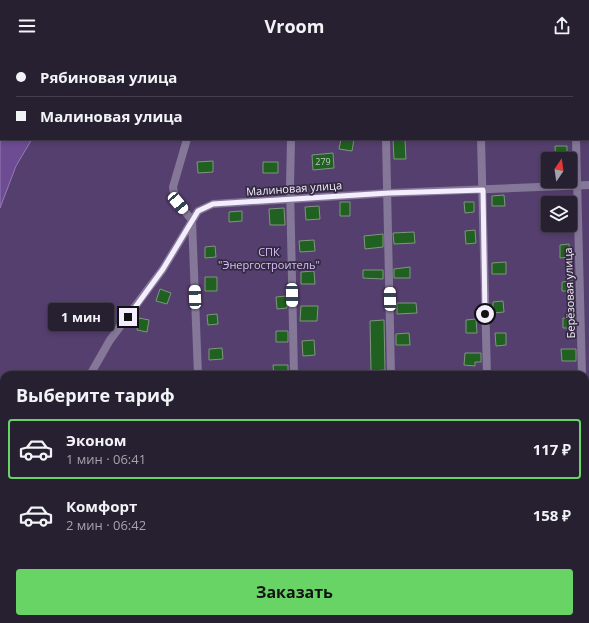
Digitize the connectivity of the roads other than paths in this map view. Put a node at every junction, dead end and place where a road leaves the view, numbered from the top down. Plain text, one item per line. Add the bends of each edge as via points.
1 (187, 140) edge
2 (291, 140) edge
3 (386, 140) edge
4 (481, 140) edge
5 (576, 140) edge
6 (576, 152) edge
7 (589, 185) edge
8 (577, 186) joint
9 (541, 188) edge
10 (483, 190) junction
11 (389, 193) junction
12 (291, 199) junction
13 (192, 220) junction
14 (92, 371) edge
15 (198, 371) edge
16 (294, 371) edge
17 (391, 371) edge
18 (487, 371) edge
19 (582, 371) edge

1 - 13 street via 173,187 176,199
2 - 12 street
3 - 11 street
4 - 10 street
5 - 6 street, Берёзовая улица
7 - 8 street, Малиновая улица
8 - 19 street, Берёзовая улица
9 - 10 street, Малиновая улица
10 - 11 street, Малиновая улица
10 - 18 street
11 - 12 street, Малиновая улица
11 - 17 street
12 - 13 street, Малиновая улица via 213,204 198,211
12 - 16 street
13 - 14 street, Малиновая улица via 163,269 110,340
13 - 15 street

